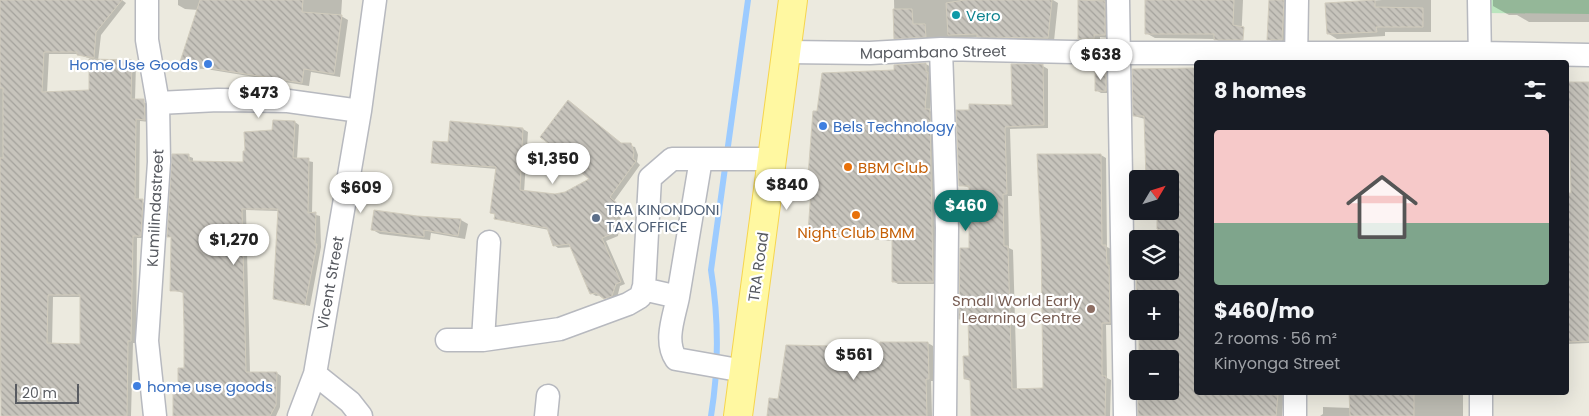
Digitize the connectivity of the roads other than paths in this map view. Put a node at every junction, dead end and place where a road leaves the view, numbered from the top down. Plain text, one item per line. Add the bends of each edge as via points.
1 (147, 0) edge
2 (375, 0) edge
3 (793, 0) edge
4 (1118, 0) edge
5 (1297, 0) edge
6 (1479, 0) edge
7 (941, 48) junction
8 (787, 52) junction
9 (1118, 53) junction
10 (1589, 55) edge
11 (1296, 58) edge
12 (1480, 58) edge
13 (158, 103) junction
14 (360, 111) junction
15 (701, 159) junction
16 (772, 159) junction
17 (489, 242) dead end
18 (644, 289) junction
19 (678, 297) junction
20 (446, 340) dead end
21 (483, 340) junction
22 (744, 371) junction
23 (315, 374) junction
24 (1295, 395) edge
25 (1481, 395) edge
26 (155, 416) edge
27 (299, 416) edge
28 (361, 416) edge
29 (738, 416) edge
30 (945, 416) edge
31 (1125, 416) edge
32 (1295, 416) edge
33 (1481, 416) edge

1 - 13 street, Kumilindastreet via 147,40
2 - 14 street, Vicent Street
3 - 8 main road, TRA Road
4 - 9 street
5 - 11 street
6 - 12 street
7 - 8 street, Mapambano Street via 870,53
7 - 9 street, Mapambano Street
7 - 30 street via 947,228
8 - 16 main road, TRA Road
9 - 11 street, Mapambano Street
9 - 31 street
10 - 12 street, Mapambano Street
11 - 12 street, Mapambano Street
13 - 14 street via 288,101
13 - 26 street, Kumilindastreet via 159,162 147,341
14 - 23 street, Vicent Street
15 - 16 street
15 - 18 street via 672,159 650,178
15 - 19 street
16 - 22 main road, TRA Road
17 - 21 street
18 - 19 street
18 - 21 street via 628,304 560,330
19 - 22 street via 670,338 670,351 676,359
20 - 21 street
22 - 29 main road, TRA Road
23 - 27 street, Vicent Street
23 - 28 street via 350,402
24 - 32 street
25 - 33 street

